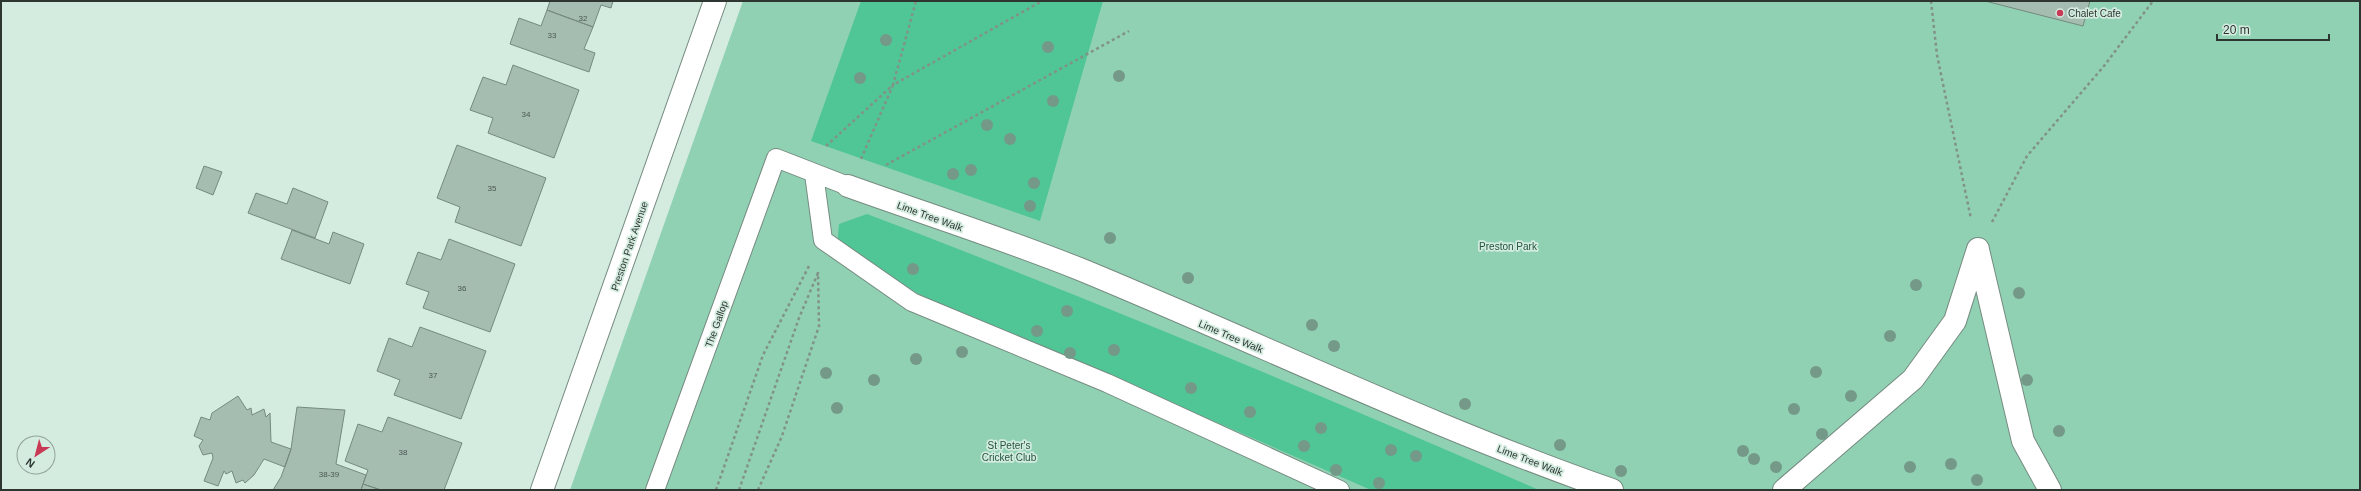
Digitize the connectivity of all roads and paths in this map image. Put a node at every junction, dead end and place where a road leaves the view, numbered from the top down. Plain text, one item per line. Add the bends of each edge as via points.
1 (715, 1) edge
2 (916, 1) edge
3 (1042, 1) edge
4 (1931, 1) edge
5 (2153, 1) edge
6 (1128, 31) dead end
7 (893, 86) junction
8 (808, 172) junction
9 (848, 186) junction
10 (823, 240) junction
11 (1978, 249) junction
12 (818, 272) junction
13 (542, 490) edge
14 (655, 490) edge
15 (716, 490) edge
16 (739, 490) edge
17 (758, 490) edge
18 (1340, 490) edge
19 (1612, 490) edge
20 (1784, 490) edge
21 (2050, 490) edge

1 - 13 street, Preston Park Avenue
2 - 7 path
3 - 7 path
4 - 11 path via 1937,55
5 - 11 path via 2104,66 2027,156
6 - 9 path
7 - 8 path
7 - 9 path
8 - 9 lane
8 - 10 lane
8 - 14 lane, The Gallop via 776,158
9 - 19 street, Lime Tree Walk via 1081,270 1432,421 1545,467
10 - 12 path
10 - 15 path via 763,355
10 - 18 lane via 912,302 1104,390
11 - 20 street via 1956,321 1913,379
11 - 21 street via 2023,441
12 - 16 path via 799,318
12 - 17 path via 819,326 782,436

